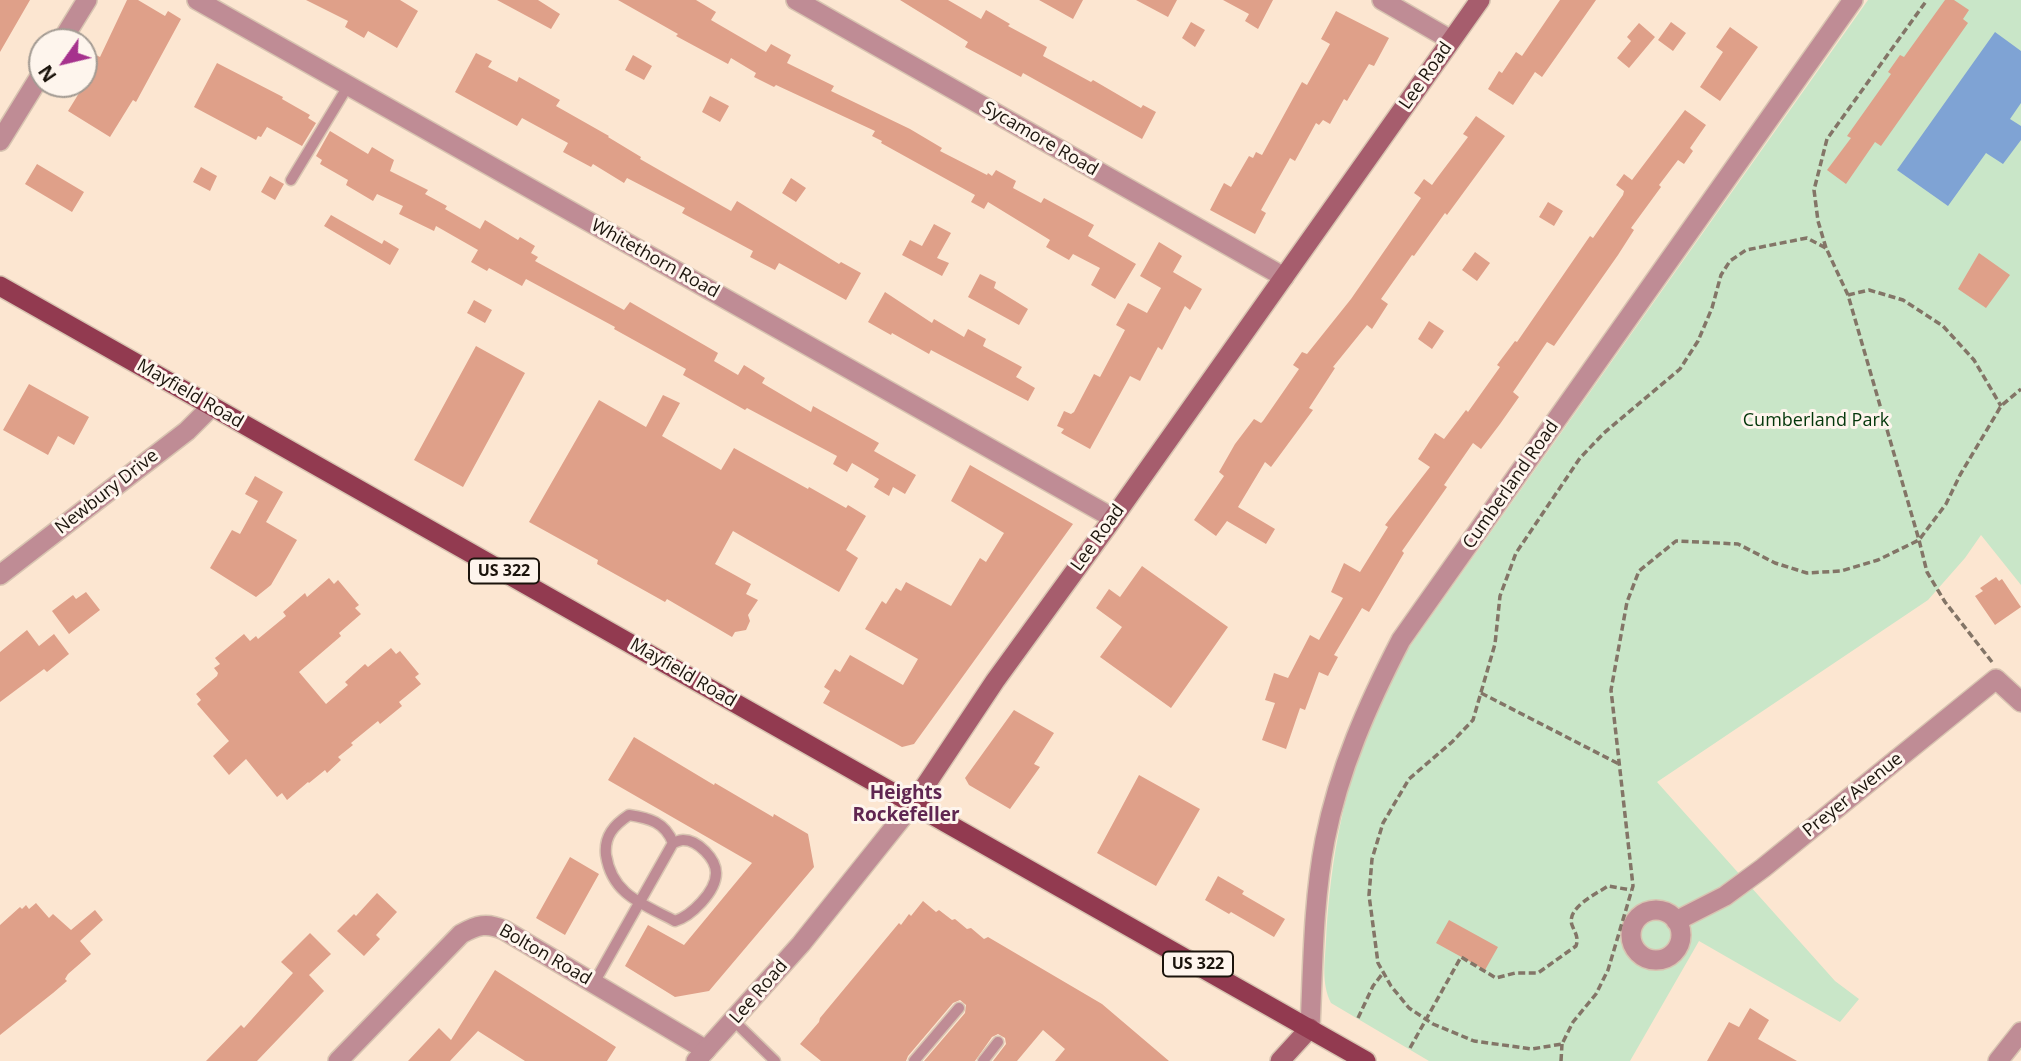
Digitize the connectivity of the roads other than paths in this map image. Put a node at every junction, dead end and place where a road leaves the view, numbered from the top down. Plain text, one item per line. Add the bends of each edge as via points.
1 (87, 0) edge
2 (197, 0) edge
3 (796, 0) edge
4 (1382, 0) edge
5 (1480, 0) edge
6 (1853, 0) edge
7 (70, 28) edge
8 (1451, 40) junction
9 (348, 86) junction
10 (28, 96) edge
11 (0, 141) edge
12 (291, 180) dead end
13 (1284, 277) junction
14 (0, 286) edge
15 (212, 406) junction
16 (1113, 518) junction
17 (0, 575) edge
18 (2021, 702) edge
19 (913, 804) junction
20 (673, 843) junction
21 (639, 902) junction
22 (1676, 921) dead end
23 (594, 983) junction
24 (959, 1008) dead end
25 (734, 1021) junction
26 (1310, 1028) junction
27 (2021, 1032) edge
28 (998, 1042) dead end
29 (701, 1056) edge
30 (338, 1061) edge
31 (775, 1061) edge
32 (914, 1061) edge
33 (983, 1061) edge
34 (1280, 1061) edge
35 (1366, 1061) edge
36 (1998, 1061) edge

1 - 7 street
2 - 9 street, Whitethorn Road
3 - 13 street, Sycamore Road
4 - 8 street
5 - 8 main road, Lee Road
6 - 26 street, Cumberland Road via 1401,640 1370,701 1334,803 1317,902
8 - 13 main road, Lee Road
9 - 12 lane
9 - 16 street, Whitethorn Road
10 - 11 street
13 - 16 main road, Lee Road
14 - 15 main road, Mayfield Road / US 322
15 - 17 street, Newbury Drive
15 - 19 main road, Mayfield Road / US 322
16 - 19 main road, Lee Road
18 - 22 street, Preyer Avenue via 1996,679 1753,875 1725,896
19 - 25 street, Lee Road
19 - 26 main road, Mayfield Road / US 322
20 - 21 lane
20 - 21 lane via 669,832 652,819 629,815 615,825 605,844 612,880
20 - 21 lane via 695,844 711,858 716,873 712,888 686,918 675,921
21 - 23 lane
23 - 29 street, Bolton Road
23 - 30 street, Bolton Road via 493,925 477,925 461,934
24 - 32 lane
25 - 29 street, Lee Road
25 - 31 lane
26 - 34 main road
26 - 35 main road, Mayfield Road / US 322
27 - 36 street
28 - 33 lane

